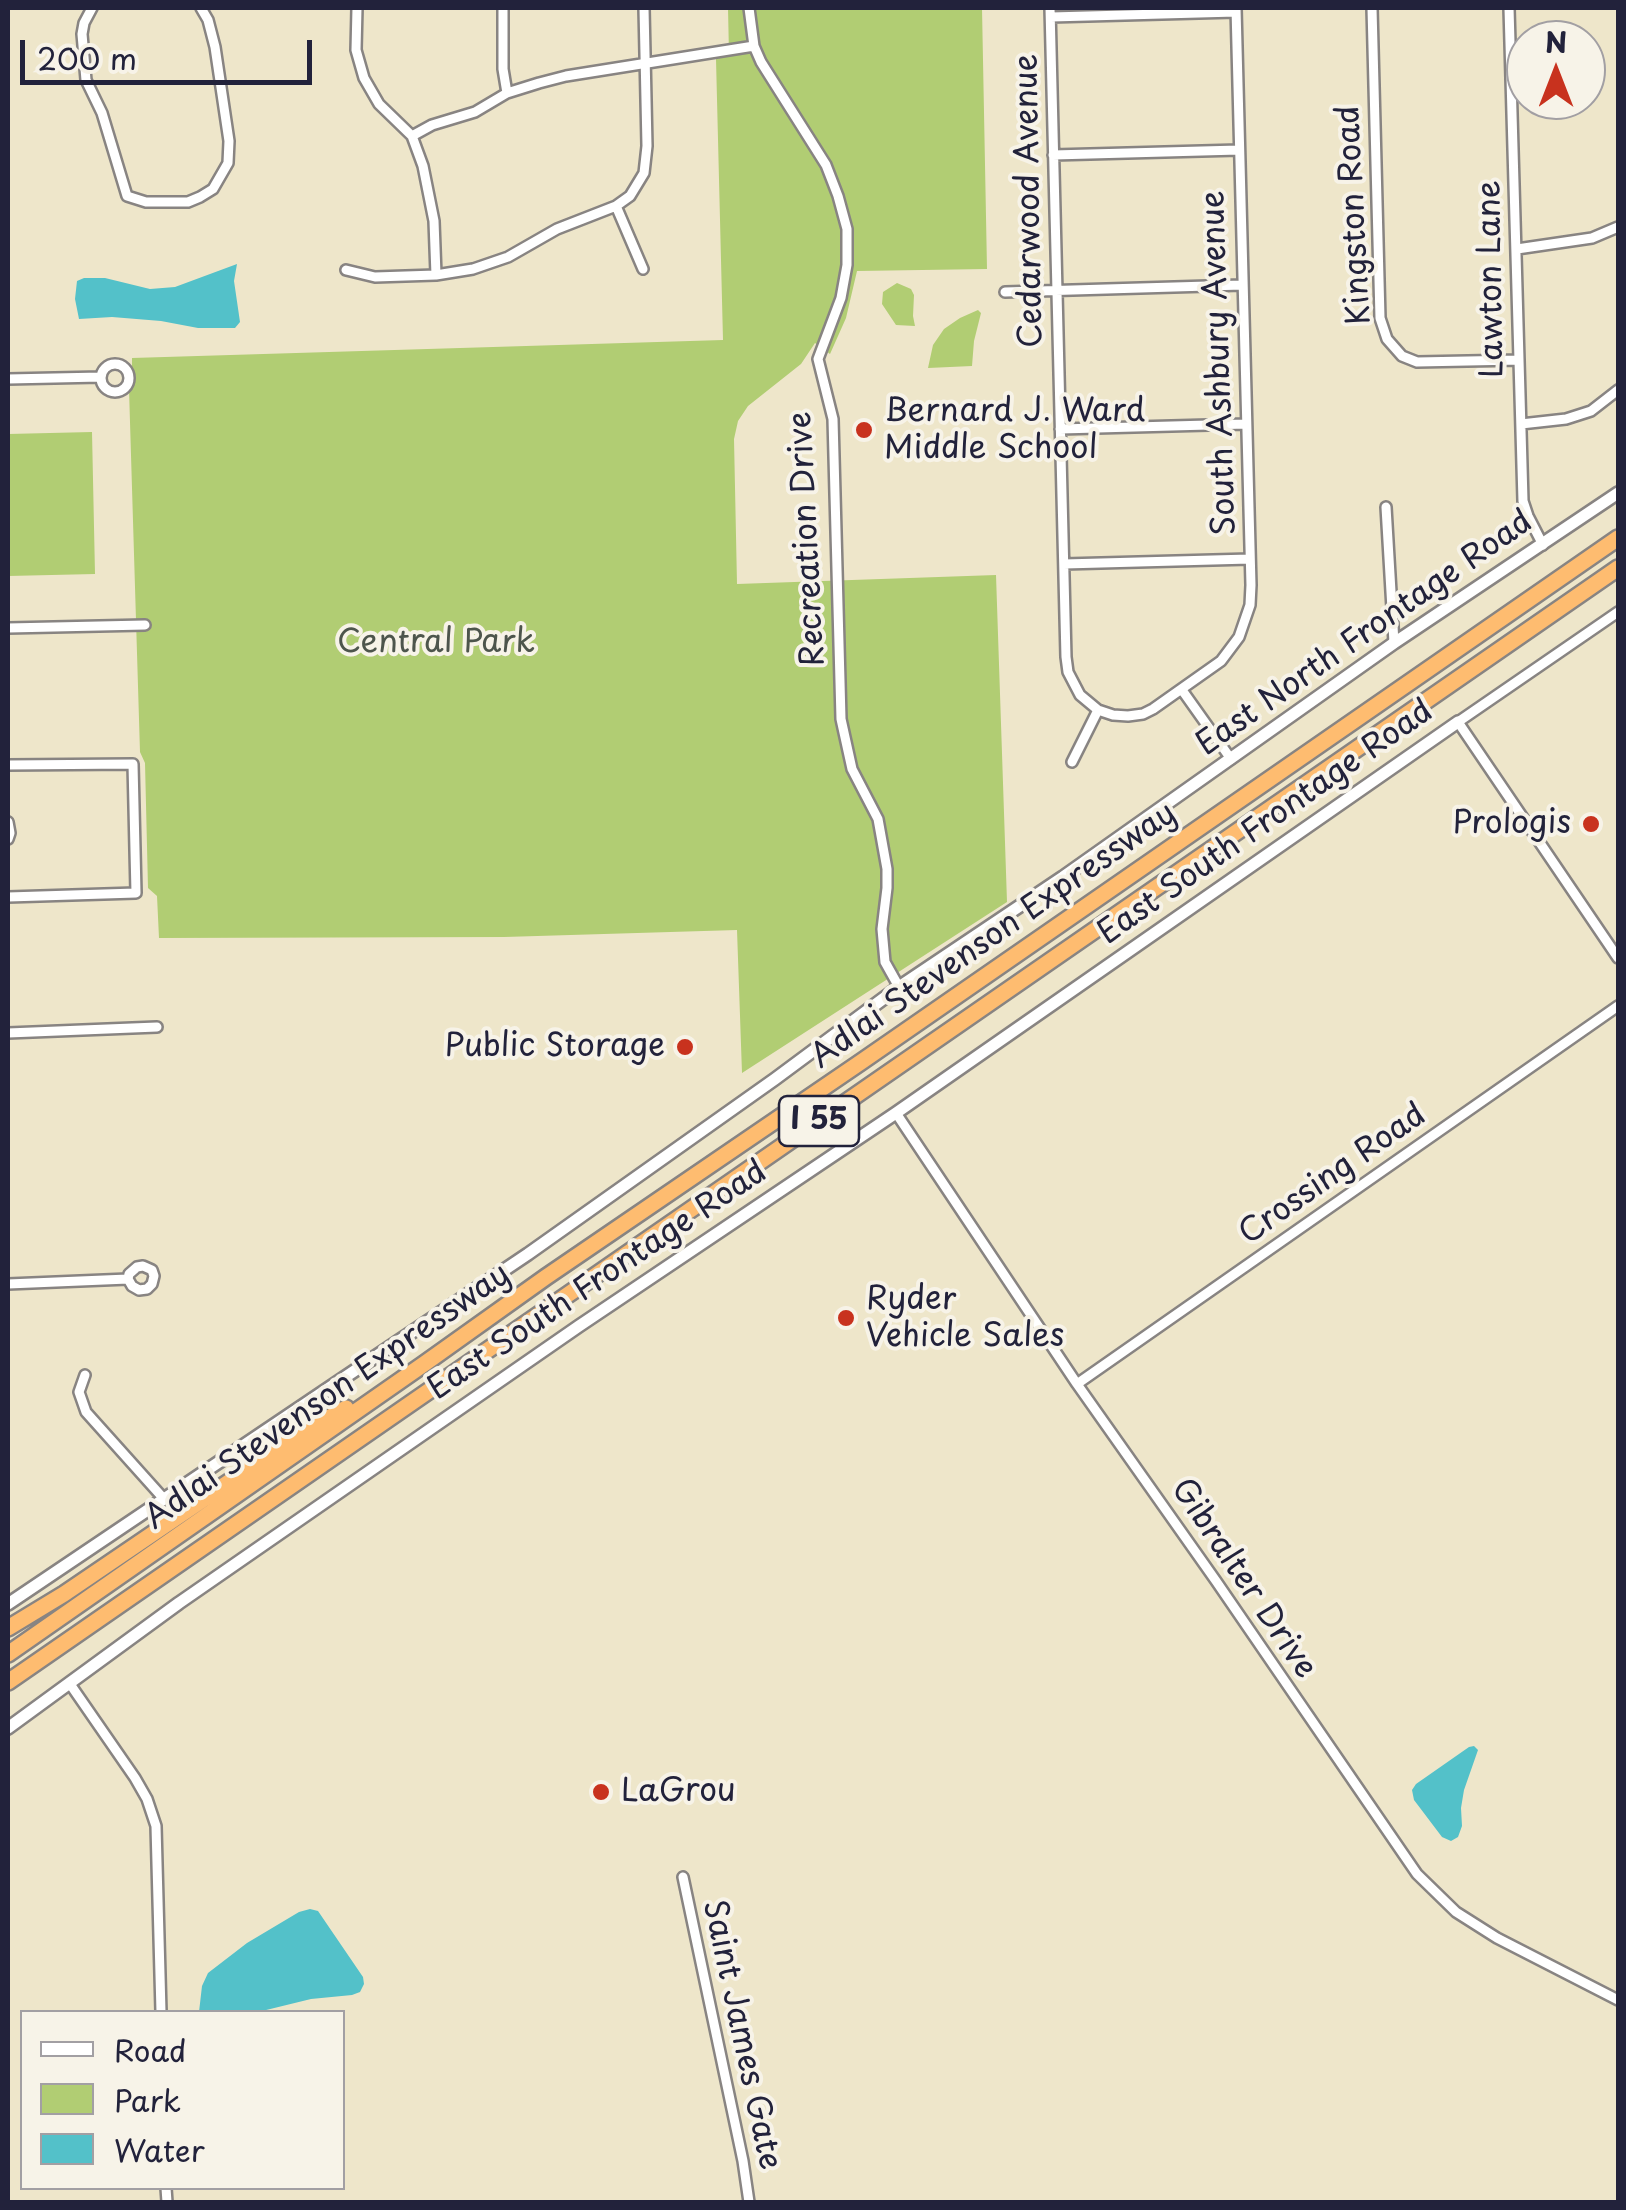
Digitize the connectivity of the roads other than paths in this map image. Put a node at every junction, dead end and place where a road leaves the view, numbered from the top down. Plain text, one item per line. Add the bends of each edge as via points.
1 (92, 8) edge
2 (202, 8) edge
3 (357, 8) edge
4 (504, 8) edge
5 (644, 8) edge
6 (749, 8) edge
7 (1372, 8) edge
8 (1509, 8) edge
9 (1236, 10) edge
10 (1050, 12) edge
11 (754, 46) junction
12 (646, 64) junction
13 (507, 93) junction
14 (412, 136) junction
15 (1238, 150) junction
16 (1053, 154) junction
17 (616, 206) junction
18 (1618, 227) edge
19 (1517, 249) junction
20 (643, 269) dead end
21 (346, 270) dead end
22 (436, 275) junction
23 (1242, 286) junction
24 (1056, 290) junction
25 (1005, 292) dead end
26 (1518, 360) junction
27 (101, 377) dead end
28 (8, 379) edge
29 (1618, 390) edge
30 (1246, 424) junction
31 (1521, 424) junction
32 (1060, 428) junction
33 (1618, 494) edge
34 (1386, 507) dead end
35 (1618, 538) edge
36 (1543, 545) junction
37 (1250, 559) junction
38 (1064, 564) junction
39 (1618, 568) edge
40 (1618, 612) edge
41 (145, 625) dead end
42 (8, 628) edge
43 (1394, 643) junction
44 (1182, 690) junction
45 (1098, 710) junction
46 (1458, 722) junction
47 (1231, 759) junction
48 (1072, 762) dead end
49 (8, 765) edge
50 (8, 822) edge
51 (8, 840) edge
52 (8, 897) edge
53 (1618, 958) edge
54 (899, 988) junction
55 (1618, 1006) edge
56 (158, 1026) dead end
57 (8, 1033) edge
58 (896, 1113) junction
59 (128, 1280) dead end
60 (8, 1284) edge
61 (424, 1364) junction
62 (85, 1374) dead end
63 (1077, 1384) junction
64 (164, 1499) junction
65 (8, 1604) edge
66 (8, 1628) edge
67 (8, 1654) edge
68 (11, 1680) edge
69 (70, 1684) junction
70 (8, 1728) edge
71 (683, 1877) dead end
72 (1618, 2000) edge
73 (161, 2010) edge
74 (749, 2202) edge

1 - 2 street via 82,34 86,80 127,196 146,202 200,197 213,190 228,163 215,47
3 - 14 street via 356,50 364,78 379,104
4 - 13 street
5 - 12 street
6 - 11 street
7 - 26 street, Kingston Road via 1383,330 1394,349 1418,362
8 - 19 street, Lawton Lane
9 - 10 street
9 - 15 street, South Ashbury Avenue
10 - 16 street, Cedarwood Avenue
11 - 12 street
11 - 54 street, Recreation Drive via 826,165 847,229 840,298 818,359 833,420 841,720 852,769 878,819 887,868 885,962
12 - 13 street
12 - 17 street via 644,173
13 - 14 street
14 - 22 street via 434,221
15 - 16 street
15 - 23 street, South Ashbury Avenue
16 - 24 street, Cedarwood Avenue
17 - 20 street
17 - 22 street via 508,256
18 - 19 street via 1592,238
19 - 26 street, Lawton Lane
21 - 22 street via 375,277
23 - 24 street
23 - 30 street, South Ashbury Avenue
24 - 25 street
24 - 32 street, Cedarwood Avenue
26 - 31 street, Lawton Lane
27 - 28 street
29 - 31 street via 1566,420
30 - 32 street
30 - 37 street, South Ashbury Avenue
31 - 36 street, Lawton Lane via 1524,502
32 - 38 street, Cedarwood Avenue
33 - 36 street, East North Frontage Road
34 - 43 street
35 - 61 highway, Adlai Stevenson Expressway / I 55
36 - 43 street, East North Frontage Road
37 - 38 street
37 - 44 street, South Ashbury Avenue via 1250,605 1239,637 1221,661
38 - 45 street, Cedarwood Avenue via 1068,672 1080,696
39 - 68 highway, Adlai Stevenson Expressway / I 55
40 - 46 street, East South Frontage Road
41 - 42 street
43 - 47 street, East North Frontage Road
44 - 45 street via 1143,714
44 - 47 street
45 - 48 street
46 - 53 street
46 - 58 street, East South Frontage Road
47 - 54 street, East North Frontage Road
49 - 52 street via 133,764 136,893
50 - 51 street
54 - 64 street, East North Frontage Road via 528,1254
55 - 63 street, Crossing Road
56 - 57 street
58 - 63 street, Gibralter Drive
58 - 69 street, East South Frontage Road via 579,1326
59 - 60 street
61 - 66 highway via 301,1434
61 - 67 highway, Adlai Stevenson Expressway / I 55
62 - 64 street via 79,1392 86,1412
63 - 72 street, Gibralter Drive via 1417,1874 1456,1912
64 - 65 street, East North Frontage Road
69 - 70 street, East South Frontage Road
69 - 73 street via 147,1799 156,1826
71 - 74 street, Saint James Gate

